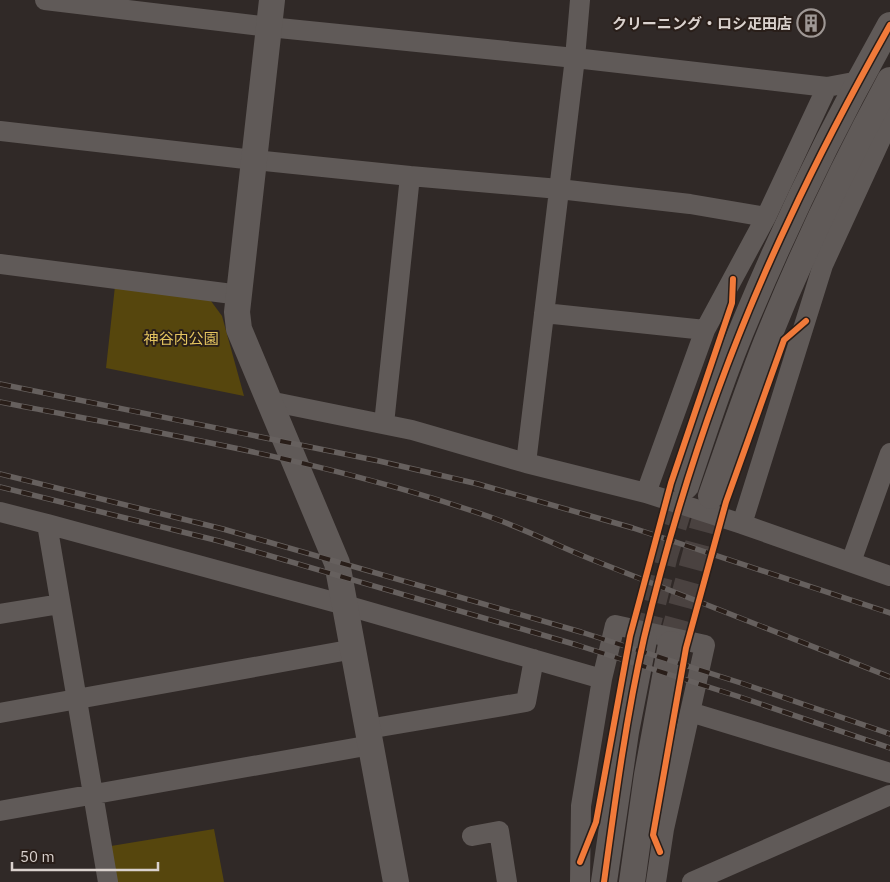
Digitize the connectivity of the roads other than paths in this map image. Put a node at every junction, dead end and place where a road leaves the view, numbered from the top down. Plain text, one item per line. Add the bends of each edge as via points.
1 (45, 0) edge
2 (272, 0) edge
3 (580, 0) edge
4 (890, 25) edge
5 (269, 26) junction
6 (575, 58) junction
7 (890, 80) edge
8 (859, 81) junction
9 (827, 87) junction
10 (890, 116) edge
11 (0, 131) edge
12 (254, 160) junction
13 (410, 176) junction
14 (559, 188) junction
15 (766, 217) junction
16 (0, 264) edge
17 (240, 295) junction
18 (544, 313) junction
19 (704, 330) junction
20 (269, 401) junction
21 (384, 424) junction
22 (890, 453) edge
23 (526, 463) junction
24 (686, 486) tunnel mouth
25 (646, 493) junction
26 (712, 496) tunnel mouth
27 (0, 512) edge
28 (47, 524) junction
29 (742, 524) junction
30 (850, 562) junction
31 (890, 576) edge
32 (60, 604) junction
33 (345, 605) junction
34 (0, 614) edge
35 (644, 640) tunnel mouth
36 (671, 644) tunnel mouth
37 (354, 649) junction
38 (534, 659) junction
39 (602, 679) junction
40 (76, 700) junction
41 (690, 712) junction
42 (0, 713) edge
43 (370, 737) junction
44 (890, 773) edge
45 (92, 794) junction
46 (890, 795) edge
47 (0, 811) edge
48 (472, 836) dead end
49 (108, 882) edge
50 (396, 882) edge
51 (507, 882) edge
52 (580, 882) edge
53 (604, 882) edge
54 (632, 882) edge
55 (656, 882) edge
56 (692, 882) edge

1 - 5 street
2 - 5 street
3 - 6 street
4 - 8 street
5 - 6 street
5 - 12 street
6 - 9 street
6 - 14 street
7 - 26 street via 805,251 766,343
8 - 9 street
8 - 24 street via 820,154 747,316
9 - 15 street
10 - 29 street via 823,265
11 - 12 street
12 - 13 street
12 - 17 street
13 - 14 street
13 - 21 street
14 - 15 street
14 - 18 street
15 - 19 street
16 - 17 street
17 - 20 street via 239,329
18 - 19 street
18 - 23 street
19 - 25 street
20 - 21 street
20 - 33 street via 337,563
21 - 23 street
22 - 30 street
23 - 25 street
25 - 29 street
27 - 28 street
28 - 32 street
28 - 33 street
29 - 30 street
30 - 31 street
32 - 34 street
32 - 40 street
33 - 37 street
33 - 38 street
35 - 53 street via 626,732
36 - 54 street via 646,775
37 - 40 street
37 - 43 street
38 - 39 street
38 - 43 street via 526,702
39 - 41 street via 615,625 705,645
39 - 52 street via 581,806
40 - 42 street
40 - 45 street
41 - 44 street
41 - 55 street via 664,829
43 - 45 street
43 - 50 street
45 - 47 street
45 - 49 street
46 - 56 street
48 - 51 street via 499,831

